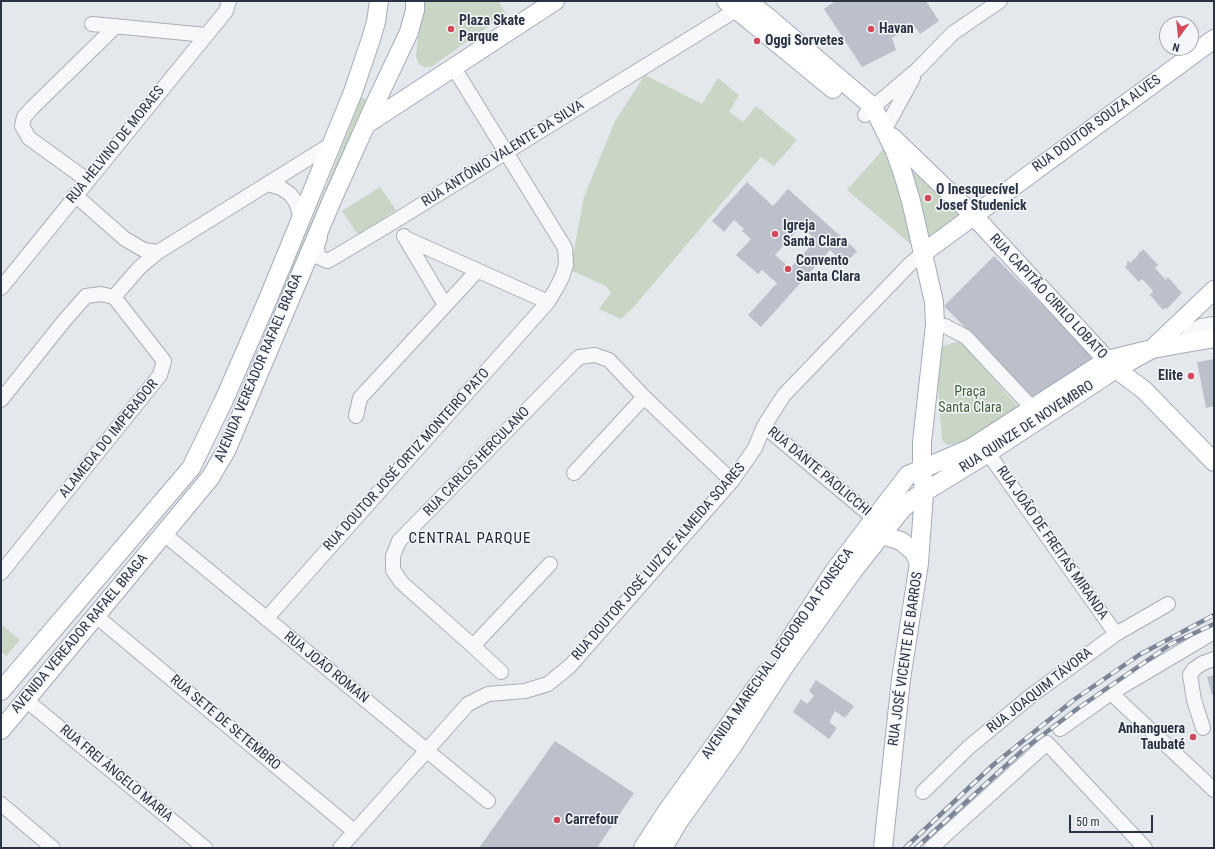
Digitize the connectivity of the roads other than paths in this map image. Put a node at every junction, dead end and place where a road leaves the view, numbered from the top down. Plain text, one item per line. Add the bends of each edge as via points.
1 (229, 1) edge
2 (379, 1) edge
3 (415, 1) edge
4 (555, 1) edge
5 (1000, 1) edge
6 (740, 4) edge
7 (768, 10) edge
8 (92, 24) dead end
9 (116, 26) junction
10 (206, 35) junction
11 (1214, 39) edge
12 (454, 68) junction
13 (918, 69) junction
14 (353, 92) junction
15 (375, 104) junction
16 (869, 111) junction
17 (366, 124) junction
18 (885, 129) junction
19 (330, 145) junction
20 (505, 152) junction
21 (87, 180) junction
22 (268, 184) junction
23 (76, 195) junction
24 (332, 200) junction
25 (973, 215) junction
26 (301, 218) junction
27 (395, 221) junction
28 (405, 238) junction
29 (158, 252) junction
30 (923, 253) junction
31 (477, 271) junction
32 (3, 281) edge
33 (1214, 290) edge
34 (114, 297) junction
35 (548, 302) junction
36 (445, 305) junction
37 (1214, 324) edge
38 (935, 325) junction
39 (1214, 338) edge
40 (1183, 343) junction
41 (1152, 349) junction
42 (244, 353) junction
43 (1111, 365) junction
44 (254, 384) junction
45 (644, 397) junction
46 (1, 400) edge
47 (224, 400) junction
48 (1032, 408) junction
49 (356, 416) dead end
50 (764, 426) junction
51 (233, 434) junction
52 (988, 453) junction
53 (1214, 462) edge
54 (922, 469) junction
55 (574, 473) dead end
56 (732, 481) junction
57 (924, 493) junction
58 (878, 527) junction
59 (164, 534) junction
60 (920, 563) junction
61 (550, 564) dead end
62 (1, 573) edge
63 (1168, 604) dead end
64 (96, 616) junction
65 (266, 619) junction
66 (1214, 632) edge
67 (1116, 634) junction
68 (473, 646) junction
69 (1214, 659) edge
70 (501, 672) dead end
71 (1, 691) edge
72 (1111, 693) junction
73 (26, 700) junction
74 (1203, 728) dead end
75 (1060, 729) dead end
76 (1, 730) edge
77 (427, 751) junction
78 (1214, 790) edge
79 (923, 792) dead end
80 (488, 801) dead end
81 (1, 804) edge
82 (354, 831) junction
83 (53, 848) edge
84 (206, 848) edge
85 (340, 848) edge
86 (643, 848) edge
87 (663, 848) edge
88 (883, 848) edge
89 (932, 848) edge
90 (1145, 848) edge

1 - 10 street, RUA HELVINO DE MORAES via 226,11
2 - 14 main road, AVENIDA VEREADOR RAFAEL BRAGA via 373,34
3 - 15 main road, AVENIDA VEREADOR RAFAEL BRAGA via 410,32
4 - 12 main road
5 - 13 street via 953,33
6 - 7 main road
6 - 16 main road
6 - 20 street, RUA ANTÔNIO VALENTE DA SILVA
7 - 16 main road
8 - 9 street
9 - 10 street
9 - 21 street via 32,108 24,117 22,126 29,138
10 - 21 street, RUA HELVINO DE MORAES
11 - 25 main road, RUA DOUTOR SOUZA ALVES
12 - 17 main road
12 - 20 street, RUA DOUTOR JOSÉ ORTIZ MONTEIRO PATO
13 - 16 street
13 - 18 street
14 - 15 main road via 368,93
14 - 19 main road, AVENIDA VEREADOR RAFAEL BRAGA
15 - 17 main road, AVENIDA VEREADOR RAFAEL BRAGA
16 - 18 main road
17 - 24 main road, AVENIDA VEREADOR RAFAEL BRAGA
18 - 25 main road, RUA CAPITÃO CIRILO LOBATO
18 - 30 main road, RUA JOSÉ VICENTE DE BARROS via 905,181
19 - 22 street
19 - 26 main road, AVENIDA VEREADOR RAFAEL BRAGA
20 - 27 street, RUA ANTÔNIO VALENTE DA SILVA
20 - 35 street, RUA DOUTOR JOSÉ ORTIZ MONTEIRO PATO via 565,248 566,264 562,277
21 - 23 street, RUA HELVINO DE MORAES
22 - 26 street via 290,194 296,202
22 - 29 street
23 - 29 street via 125,239 144,250
23 - 32 street, RUA HELVINO DE MORAES
24 - 27 street, RUA ANTÔNIO VALENTE DA SILVA via 317,247 318,256 328,261
24 - 44 main road, AVENIDA VEREADOR RAFAEL BRAGA
25 - 30 main road, RUA DOUTOR SOUZA ALVES
25 - 43 main road, RUA CAPITÃO CIRILO LOBATO
26 - 42 main road, AVENIDA VEREADOR RAFAEL BRAGA
27 - 28 street
28 - 31 street
28 - 36 street
29 - 34 street via 139,268
30 - 38 main road, RUA JOSÉ VICENTE DE BARROS via 934,302
30 - 50 street, RUA DOUTOR JOSÉ LUIZ DE ALMEIDA SOARES via 784,395
31 - 35 street
31 - 36 street
33 - 41 main road, RUA QUINZE DE NOVEMBRO
34 - 46 street via 101,294 86,296
34 - 62 street, ALAMEDA DO IMPERADOR via 164,361 160,375
35 - 65 street, RUA DOUTOR JOSÉ ORTIZ MONTEIRO PATO
36 - 49 street via 360,398
37 - 40 street via 1194,330
38 - 48 street via 945,326 966,337
38 - 54 main road, RUA JOSÉ VICENTE DE BARROS via 922,442
39 - 40 main road
40 - 41 main road
41 - 43 main road, RUA QUINZE DE NOVEMBRO
42 - 44 main road via 240,381 244,385
42 - 47 main road, AVENIDA VEREADOR RAFAEL BRAGA
43 - 48 main road, RUA QUINZE DE NOVEMBRO
43 - 52 main road, RUA QUINZE DE NOVEMBRO
43 - 53 main road, RUA CAPITÃO CIRILO LOBATO via 1144,390
44 - 51 main road, AVENIDA VEREADOR RAFAEL BRAGA
45 - 55 street
45 - 56 street
45 - 68 street, RUA CARLOS HERCULANO via 609,360 595,355 579,357 399,541 393,556 393,570 400,582
47 - 51 main road via 233,401 237,407
47 - 71 main road, AVENIDA VEREADOR RAFAEL BRAGA via 191,468
48 - 54 main road, RUA QUINZE DE NOVEMBRO via 970,448
50 - 56 street, RUA DOUTOR JOSÉ LUIZ DE ALMEIDA SOARES via 755,448
50 - 58 street, RUA DANTE PAOLICCHI
51 - 59 main road, AVENIDA VEREADOR RAFAEL BRAGA via 210,478
52 - 57 main road, RUA QUINZE DE NOVEMBRO
52 - 67 street, RUA JOÃO DE FREITAS MIRANDA
54 - 57 main road, RUA JOSÉ VICENTE DE BARROS
54 - 58 main road, AVENIDA MARECHAL DEODORO DA FONSECA via 908,476
56 - 77 street, RUA DOUTOR JOSÉ LUIZ DE ALMEIDA SOARES via 570,666 548,684 525,691 488,694 468,704
57 - 58 main road, AVENIDA MARECHAL DEODORO DA FONSECA
57 - 60 main road, RUA JOSÉ VICENTE DE BARROS
58 - 60 main road via 907,546
58 - 86 main road, AVENIDA MARECHAL DEODORO DA FONSECA via 836,570
58 - 87 main road, AVENIDA MARECHAL DEODORO DA FONSECA via 853,571 782,670
59 - 64 main road, AVENIDA VEREADOR RAFAEL BRAGA
59 - 65 street, RUA JOÃO ROMAN
60 - 88 main road, RUA JOSÉ VICENTE DE BARROS via 901,679
61 - 68 street
63 - 67 street, RUA JOAQUIM TÁVORA
64 - 73 main road, AVENIDA VEREADOR RAFAEL BRAGA
64 - 82 street, RUA SETE DE SETEMBRO
65 - 77 street, RUA JOÃO ROMAN
66 - 72 street
67 - 79 street, RUA JOAQUIM TÁVORA via 1026,700 969,747
68 - 70 street, RUA CARLOS HERCULANO
69 - 74 street via 1203,663 1190,675 1194,700
72 - 75 street
72 - 78 street
73 - 76 main road, AVENIDA VEREADOR RAFAEL BRAGA
73 - 84 street, RUA FREI ÂNGELO MARIA
77 - 80 street, RUA JOÃO ROMAN
77 - 82 street, RUA DOUTOR JOSÉ LUIZ DE ALMEIDA SOARES
81 - 83 street
82 - 85 street, RUA DOUTOR JOSÉ LUIZ DE ALMEIDA SOARES
89 - 90 street via 1047,743

